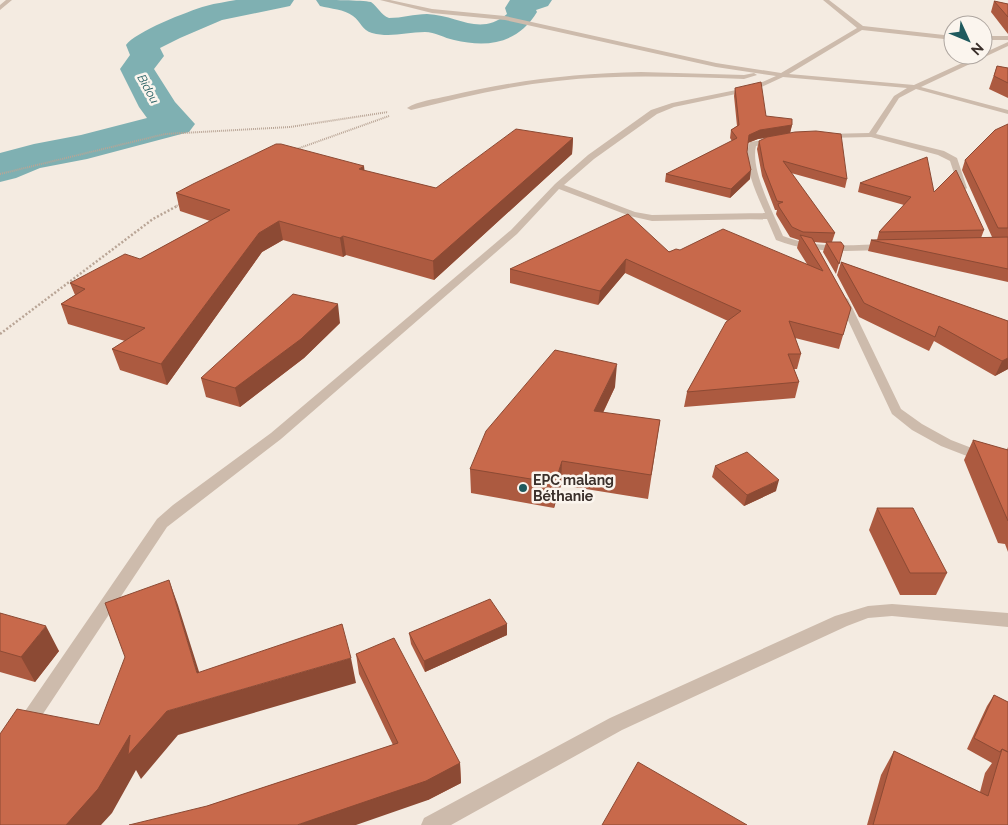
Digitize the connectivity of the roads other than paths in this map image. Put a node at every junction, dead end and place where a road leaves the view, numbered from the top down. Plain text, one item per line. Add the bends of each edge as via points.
1 (10, 0) edge
2 (383, 0) edge
3 (826, 0) edge
4 (0, 8) edge
5 (861, 28) junction
6 (943, 37) edge
7 (993, 38) edge
8 (1008, 38) edge
9 (1008, 44) edge
10 (993, 51) edge
11 (962, 65) edge
12 (764, 72) junction
13 (783, 75) junction
14 (915, 87) junction
15 (411, 108) road end
16 (1008, 112) edge
17 (871, 135) junction
18 (812, 136) edge
19 (780, 139) edge
20 (558, 186) junction
21 (965, 192) edge
22 (771, 216) junction
23 (898, 246) edge
24 (813, 247) junction
25 (822, 262) edge
26 (835, 285) edge
27 (1008, 467) edge
28 (1008, 620) edge
29 (17, 738) edge
30 (431, 825) edge

1 - 4 street
2 - 12 street via 432,11 510,19 716,65
3 - 5 street
5 - 6 street
5 - 13 street
7 - 8 street
9 - 10 street
11 - 14 street
12 - 13 street
12 - 15 street via 744,77 649,74 566,78 474,91
13 - 14 street
13 - 20 street via 753,89 672,105 654,112 591,157
14 - 16 street
14 - 17 street via 896,98
17 - 18 street
17 - 21 street via 948,156 954,160
19 - 22 street via 761,141 750,148
20 - 22 street via 652,218
20 - 29 street via 514,232 276,436 162,524
22 - 24 street via 779,238 791,244
23 - 24 street
24 - 25 street
26 - 27 street via 896,411 946,443
28 - 30 street via 892,610 868,612 841,621 616,724

